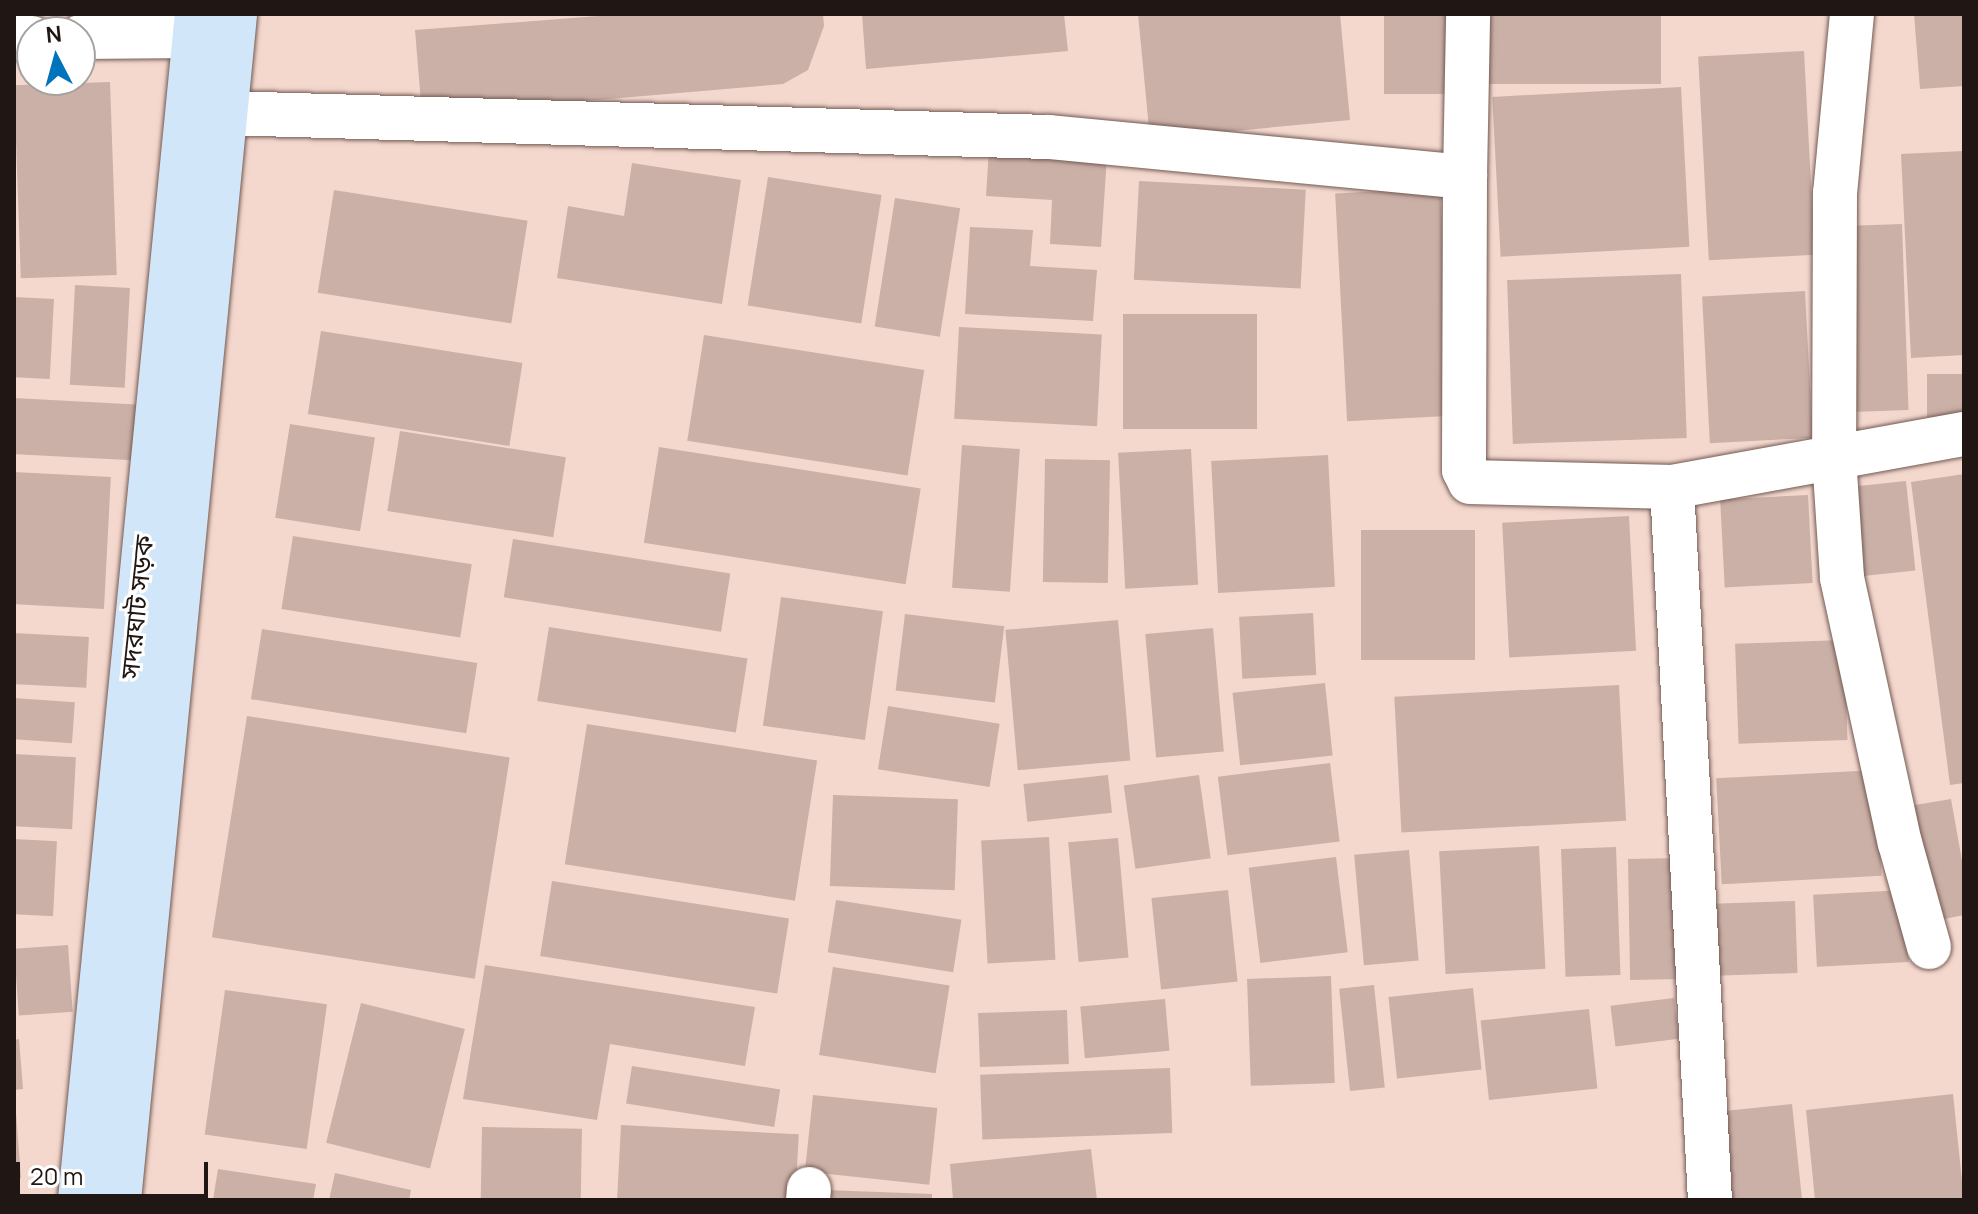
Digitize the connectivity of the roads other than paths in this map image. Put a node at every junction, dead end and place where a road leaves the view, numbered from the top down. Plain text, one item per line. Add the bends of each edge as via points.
1 (235, 14) edge
2 (1468, 14) edge
3 (1852, 14) edge
4 (196, 25) edge
5 (96, 35) edge
6 (225, 113) junction
7 (1465, 177) junction
8 (1964, 434) edge
9 (1834, 457) junction
10 (1672, 487) junction
11 (1929, 947) dead end
12 (80, 1200) edge
13 (119, 1200) edge
14 (1710, 1200) edge

1 - 6 main road, সদরঘাট সড়ক
2 - 7 street
3 - 9 street via 1835,193
4 - 5 street
4 - 12 main road, সদরঘাট সড়ক
6 - 7 street via 1049,137
6 - 13 main road, সদরঘাট সড়ক
7 - 10 street via 1464,470 1470,482
8 - 9 street
9 - 10 street
9 - 11 street via 1842,578 1900,843
10 - 14 street

